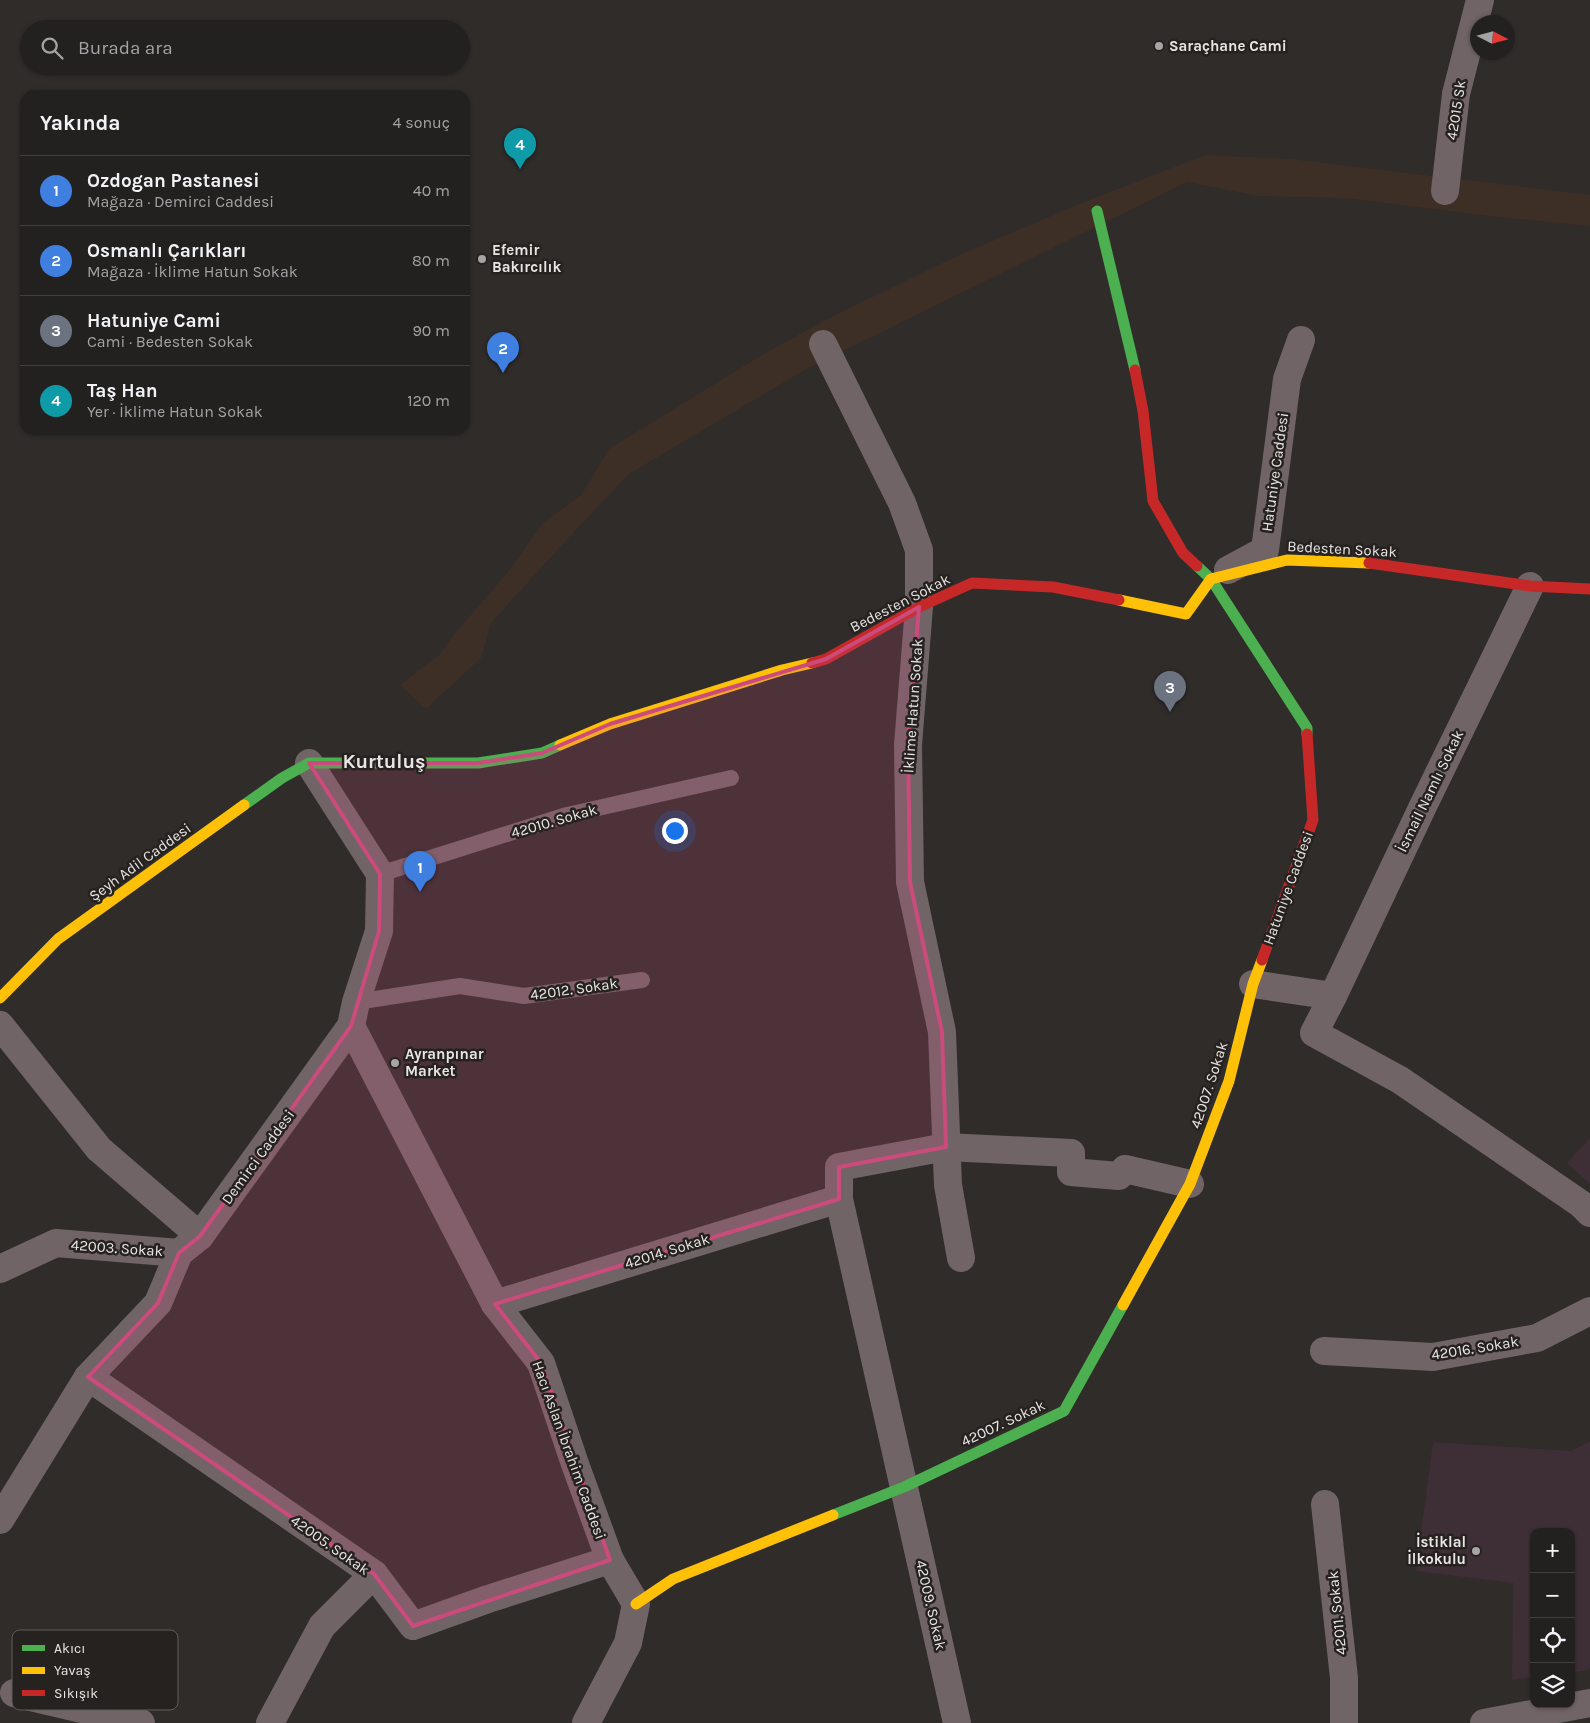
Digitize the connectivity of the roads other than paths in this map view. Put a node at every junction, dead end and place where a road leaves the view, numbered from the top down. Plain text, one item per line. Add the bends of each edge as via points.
1 (1480, 0) edge
2 (1445, 192) dead end
3 (1097, 211) dead end
4 (1301, 340) dead end
5 (823, 344) dead end
6 (1211, 579) junction
7 (1530, 586) junction
8 (1590, 589) edge
9 (920, 607) junction
10 (309, 763) junction
11 (730, 778) dead end
12 (380, 874) junction
13 (642, 980) dead end
14 (1253, 984) junction
15 (1333, 996) junction
16 (0, 998) edge
17 (354, 1014) junction
18 (0, 1025) edge
19 (946, 1146) junction
20 (1190, 1184) junction
21 (839, 1199) junction
22 (1590, 1213) edge
23 (190, 1244) junction
24 (961, 1258) dead end
25 (0, 1269) edge
26 (495, 1304) junction
27 (1590, 1311) edge
28 (1324, 1351) dead end
29 (88, 1376) junction
30 (904, 1487) junction
31 (1325, 1504) dead end
32 (0, 1520) edge
33 (610, 1560) junction
34 (374, 1574) junction
35 (636, 1604) junction
36 (1590, 1703) edge
37 (86, 1710) edge
38 (141, 1723) edge
39 (270, 1723) edge
40 (586, 1723) edge
41 (957, 1723) edge
42 (1344, 1723) edge
43 (1484, 1723) edge

1 - 2 street, 42015 Sk via 1456,94
3 - 6 street via 1143,411 1153,501 1183,554
4 - 6 street, Hatuniye Caddesi via 1288,379 1265,550
5 - 9 street, İklime Hatun Sokak via 902,502 919,550
6 - 7 street, Bedesten Sokak via 1287,560 1373,562
6 - 9 street, Bedesten Sokak via 1186,614 1053,587 972,583
6 - 14 street, Hatuniye Caddesi via 1306,728 1312,820
7 - 8 street, Bedesten Sokak
7 - 15 street, İsmail Namlı Sokak
9 - 10 street, Bedesten Sokak via 826,659 610,724 542,753 478,763
9 - 19 street, İklime Hatun Sokak via 908,745 910,882 942,1032
10 - 12 street
10 - 16 street, Şeyh Adil Caddesi via 282,778 58,939
11 - 12 lane, 42010. Sokak via 567,815
12 - 17 street, Demirci Caddesi via 379,931
13 - 17 lane, 42012. Sokak via 524,996 460,986
14 - 15 street
14 - 20 street, 42007. Sokak via 1229,1081
15 - 22 street via 1314,1034 1400,1080
17 - 23 street, Demirci Caddesi
17 - 26 street, Hacı Aslan İbrahim Caddesi
18 - 23 street via 99,1149
19 - 20 street via 1071,1153 1070,1172 1119,1176 1125,1168
19 - 21 street, 42009. Sokak via 839,1167
19 - 24 street, İklime Hatun Sokak via 948,1185
20 - 30 street, 42007. Sokak via 1064,1411
21 - 26 street, 42014. Sokak
21 - 30 street, 42009. Sokak
23 - 25 street, 42003. Sokak via 56,1243
23 - 29 street, Demirci Caddesi via 158,1303
26 - 33 street, Hacı Aslan İbrahim Caddesi via 541,1363
27 - 28 street, 42016. Sokak via 1537,1338 1433,1357
29 - 32 street, Demirci Caddesi
29 - 34 street, 42005. Sokak
30 - 35 street, 42007. Sokak via 672,1579
30 - 41 street, 42009. Sokak
31 - 42 street, 42011. Sokak via 1344,1678
33 - 34 street, 42005. Sokak via 413,1626
33 - 35 street, Hacı Aslan İbrahim Caddesi
34 - 39 street via 322,1626
35 - 40 street via 628,1643
36 - 43 street
37 - 38 street

